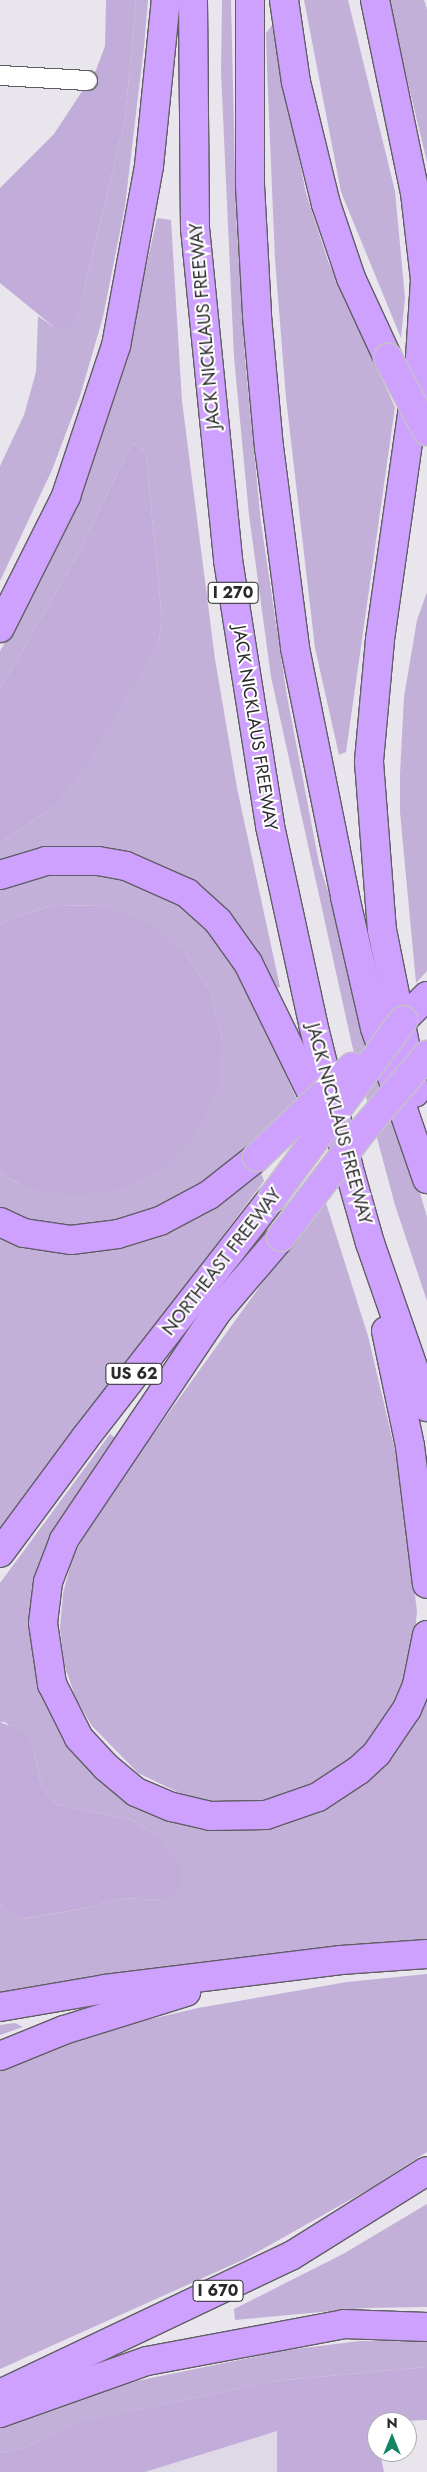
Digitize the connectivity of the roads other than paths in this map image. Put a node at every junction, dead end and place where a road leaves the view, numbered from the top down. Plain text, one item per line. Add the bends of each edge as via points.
1 (166, 0) edge
2 (193, 0) edge
3 (250, 0) edge
4 (284, 0) edge
5 (375, 0) edge
6 (0, 75) edge
7 (87, 80) dead end
8 (427, 431) edge
9 (0, 628) edge
10 (0, 875) edge
11 (427, 996) edge
12 (403, 1020) junction
13 (427, 1055) edge
14 (424, 1168) edge
15 (351, 1176) junction
16 (0, 1222) edge
17 (370, 1243) junction
18 (427, 1407) edge
19 (0, 1553) edge
20 (427, 1584) edge
21 (427, 1636) edge
22 (427, 1954) edge
23 (252, 1972) junction
24 (0, 2007) edge
25 (0, 2056) edge
26 (427, 2171) edge
27 (427, 2327) edge
28 (0, 2394) edge
29 (0, 2413) edge

1 - 9 highway via 149,166 116,346 66,496
2 - 15 highway, JACK NICKLAUS FREEWAY / I 270 via 195,228 228,560 270,826 313,1024
3 - 14 highway, I 270 via 250,185 257,316 282,556 299,667 373,1019
4 - 8 highway, bridge via 296,82 326,204 351,278
5 - 14 highway via 415,193 425,280 420,358 379,649 369,762 382,930 416,1098
6 - 7 street
10 - 15 highway via 46,861 98,861 126,866 187,893 218,921 248,963
11 - 12 highway, NORTHEAST FREEWAY / US 62
12 - 16 highway, bridge via 257,1157 210,1195 160,1221 118,1234 70,1240 24,1232
12 - 19 highway, NORTHEAST FREEWAY / US 62, bridge via 272,1198
13 - 21 highway, bridge via 217,1312 64,1540 48,1582 43,1623 52,1684 79,1738 136,1792 210,1816 266,1815 318,1798 359,1770 377,1753 407,1709 419,1676
15 - 17 highway, JACK NICKLAUS FREEWAY / I 270
17 - 18 highway, JACK NICKLAUS FREEWAY / I 270
17 - 20 highway via 410,1446
22 - 23 highway via 341,1960
23 - 24 highway via 106,1989
23 - 25 highway via 64,2030
26 - 28 highway, I 670 via 291,2256
27 - 29 highway via 344,2324 147,2361

